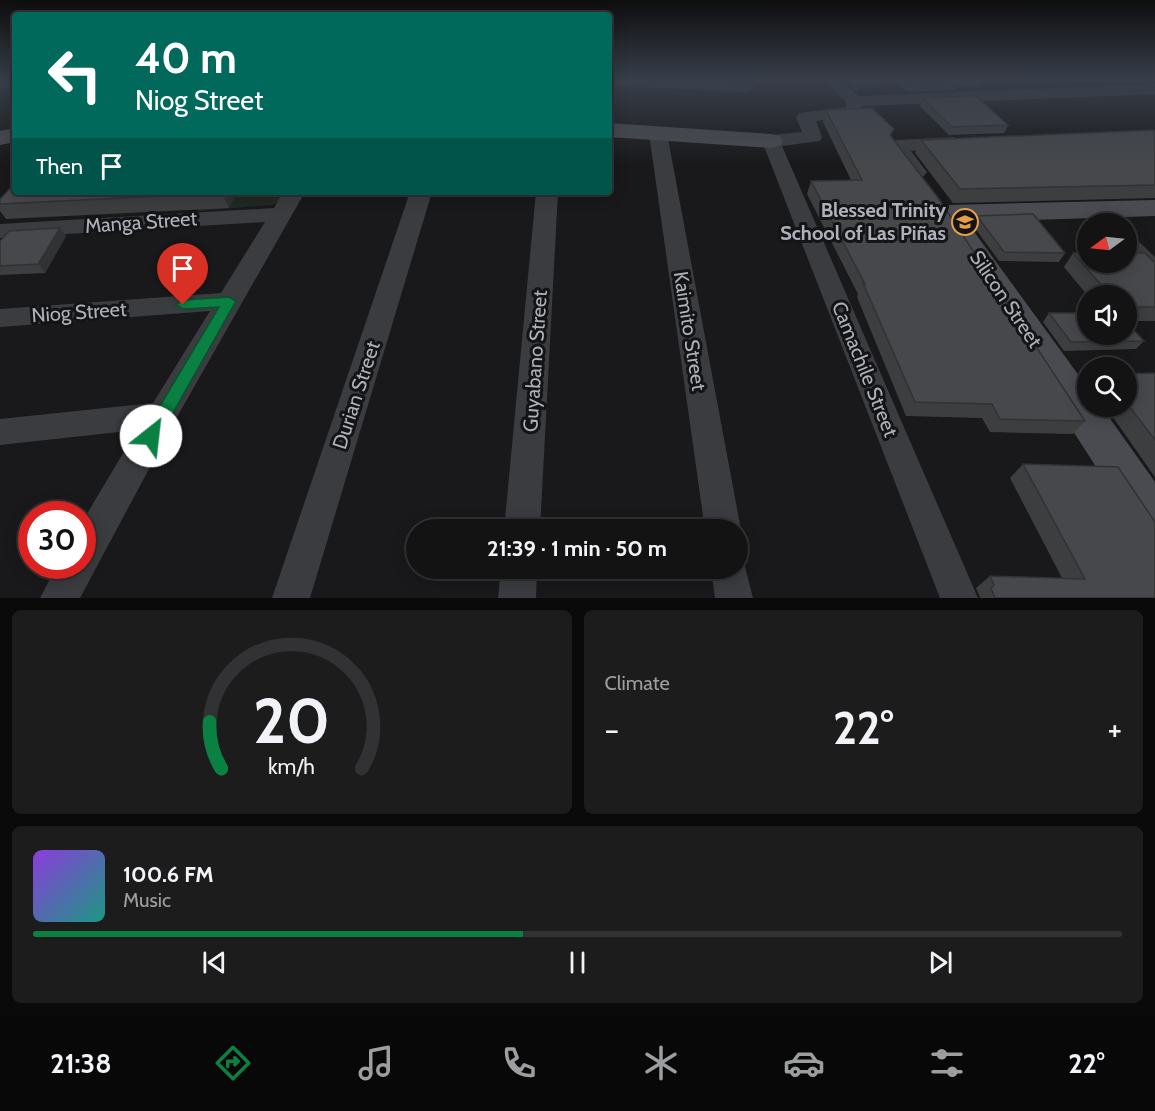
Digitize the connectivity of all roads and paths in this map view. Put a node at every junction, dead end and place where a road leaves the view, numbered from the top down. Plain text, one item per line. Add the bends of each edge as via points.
1 (856, 109) edge
2 (612, 130) edge
3 (658, 133) junction
4 (771, 141) junction
5 (969, 142) edge
6 (420, 195) edge
7 (547, 195) edge
8 (937, 200) junction
9 (288, 203) edge
10 (1155, 208) edge
11 (1126, 213) edge
12 (1077, 214) edge
13 (0, 231) edge
14 (1137, 253) edge
15 (1155, 271) edge
16 (229, 301) junction
17 (0, 318) edge
18 (162, 415) junction
19 (0, 432) edge
20 (523, 519) edge
21 (721, 519) edge
22 (1155, 519) edge
23 (96, 532) edge
24 (70, 579) edge
25 (518, 579) edge
26 (731, 579) edge
27 (59, 598) edge
28 (291, 598) edge
29 (517, 598) edge
30 (734, 598) edge
31 (959, 598) edge

1 - 4 street via 852,113 805,117 811,138
2 - 3 street
3 - 4 street
3 - 21 street, Kaimito Street
4 - 31 street, Camachile Street
5 - 8 street, Silicon Street via 897,146
6 - 28 street, Durian Street
7 - 20 street, Guyabano Street
8 - 12 street
8 - 22 street, Silicon Street
9 - 13 street, Manga Street
9 - 16 street
10 - 11 street
14 - 15 street
16 - 17 street, Niog Street
16 - 18 street
18 - 19 street
18 - 23 street
24 - 27 street
25 - 29 street
26 - 30 street

